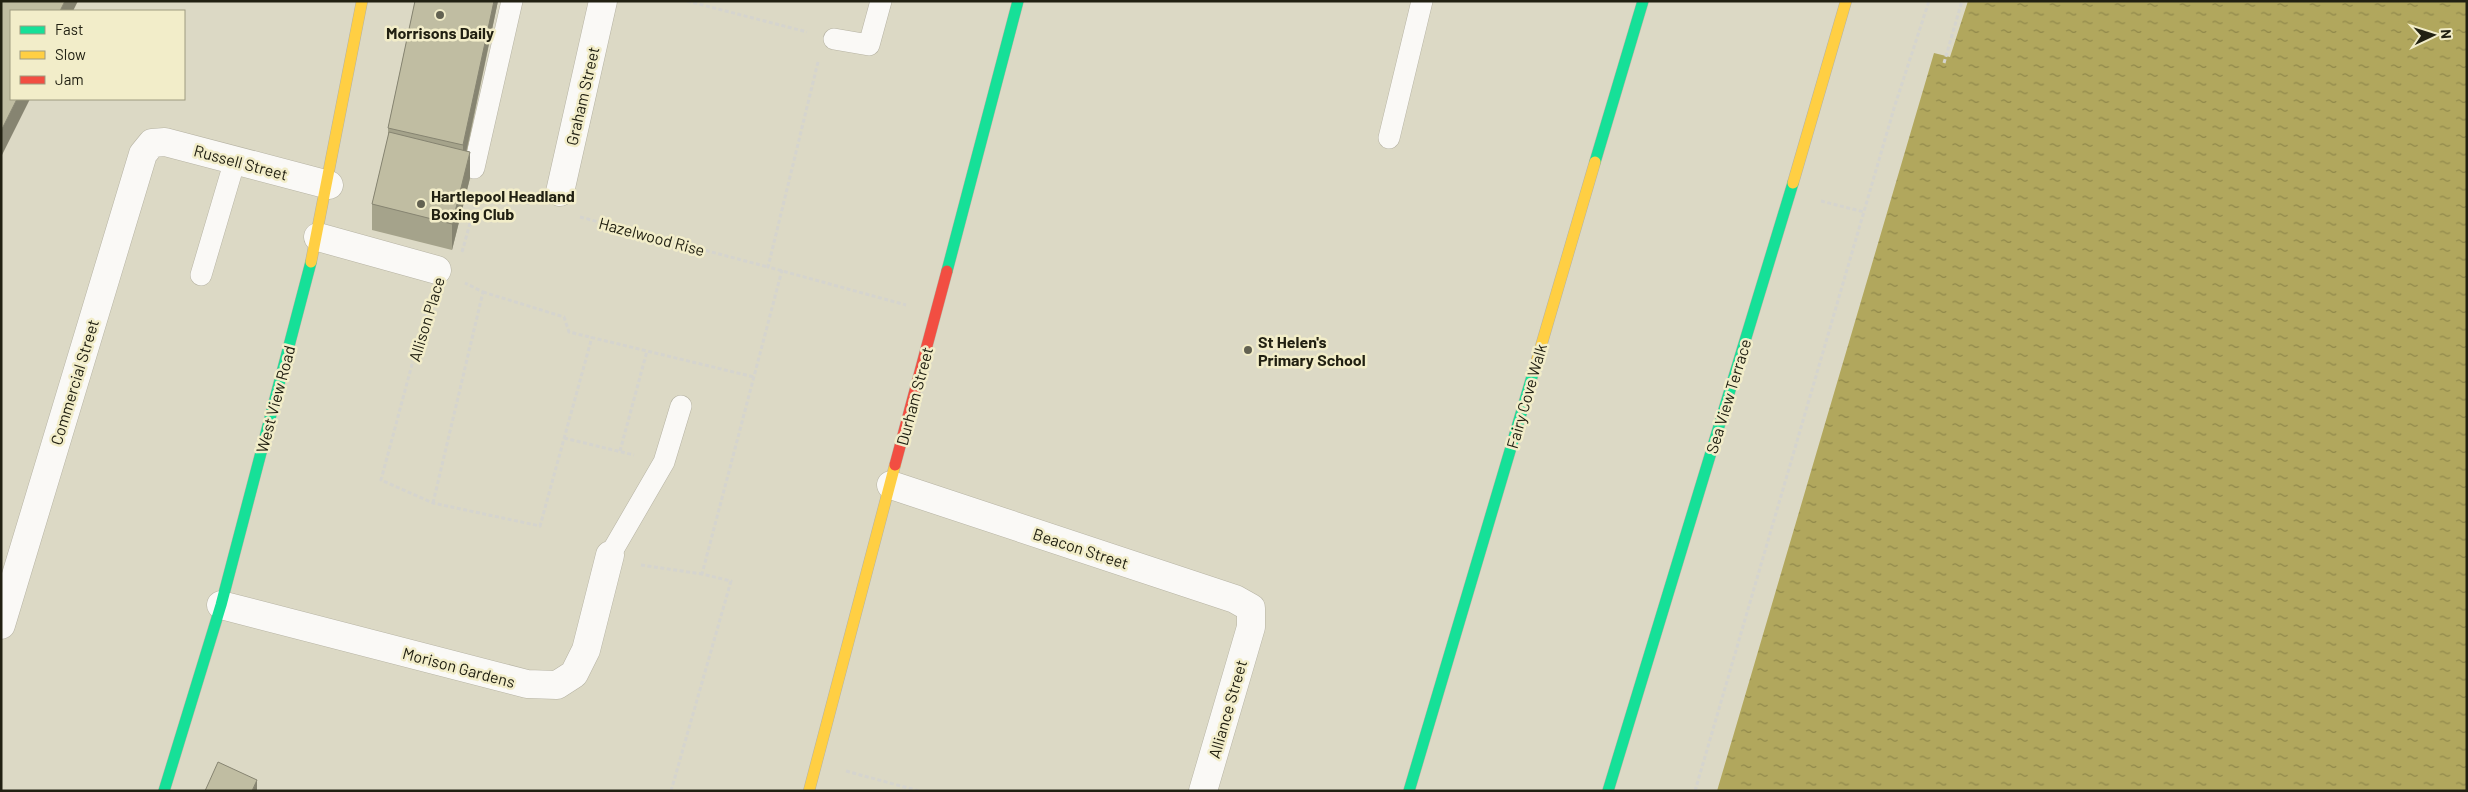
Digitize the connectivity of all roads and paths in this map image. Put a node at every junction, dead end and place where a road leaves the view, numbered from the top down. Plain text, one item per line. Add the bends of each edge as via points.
1 (362, 1) edge
2 (512, 1) edge
3 (603, 1) edge
4 (687, 1) edge
5 (881, 1) edge
6 (1018, 1) edge
7 (1422, 1) edge
8 (1643, 1) edge
9 (1846, 1) edge
10 (1930, 1) edge
11 (1962, 1) edge
12 (829, 38) junction
13 (1944, 63) dead end
14 (1389, 138) dead end
15 (152, 143) joint
16 (235, 160) junction
17 (474, 168) dead end
18 (329, 185) junction
19 (560, 192) dead end
20 (1820, 200) dead end
21 (538, 206) dead end
22 (1864, 212) junction
23 (576, 216) dead end
24 (318, 237) junction
25 (768, 267) junction
26 (782, 270) junction
27 (446, 274) junction
28 (201, 275) dead end
29 (483, 292) junction
30 (936, 313) junction
31 (592, 337) junction
32 (647, 351) junction
33 (754, 377) junction
34 (682, 406) dead end
35 (564, 438) junction
36 (620, 451) junction
37 (664, 462) junction
38 (891, 485) junction
39 (433, 503) junction
40 (610, 557) junction
41 (702, 574) junction
42 (221, 605) junction
43 (1, 624) edge
44 (1251, 627) joint
45 (816, 763) junction
46 (164, 791) edge
47 (671, 791) edge
48 (809, 791) edge
49 (919, 791) edge
50 (1203, 791) edge
51 (1409, 791) edge
52 (1608, 791) edge
53 (1695, 791) edge

1 - 18 street, West View Road
2 - 17 lane
3 - 19 street, Graham Street
4 - 12 path
5 - 12 lane via 869,45
6 - 30 street, Durham Street
7 - 14 lane
8 - 51 street, Fairy Cove Walk
9 - 52 street, Sea View Terrace
10 - 22 path
11 - 13 path
12 - 25 path
15 - 16 street, Russell Street via 165,142
15 - 43 street, Commercial Street via 143,154
16 - 18 street, Russell Street
16 - 28 lane
18 - 24 street, West View Road
20 - 22 path
21 - 27 path via 480,190
22 - 53 path
23 - 25 path, Hazelwood Rise
24 - 27 street
24 - 42 street, West View Road
25 - 26 path, Hazelwood Rise
26 - 30 path, Hazelwood Rise
26 - 33 path
27 - 29 path, Allison Place
27 - 39 path, Allison Place via 381,480
29 - 31 path, Allison Place via 564,317 569,332
29 - 39 path
30 - 38 street, Durham Street
31 - 32 path
31 - 35 path
32 - 33 path
32 - 36 path
33 - 41 path
34 - 37 lane
35 - 36 path
35 - 39 path via 540,526
36 - 37 path
37 - 40 lane
38 - 44 street, Beacon Street via 1235,599 1251,608
38 - 45 street, Durham Street
40 - 41 path
40 - 42 street, Morison Gardens via 586,650 574,674 557,686 527,684
41 - 47 path via 732,581
42 - 46 street, West View Road
44 - 50 street, Alliance Street
45 - 48 street, Durham Street
45 - 49 path

